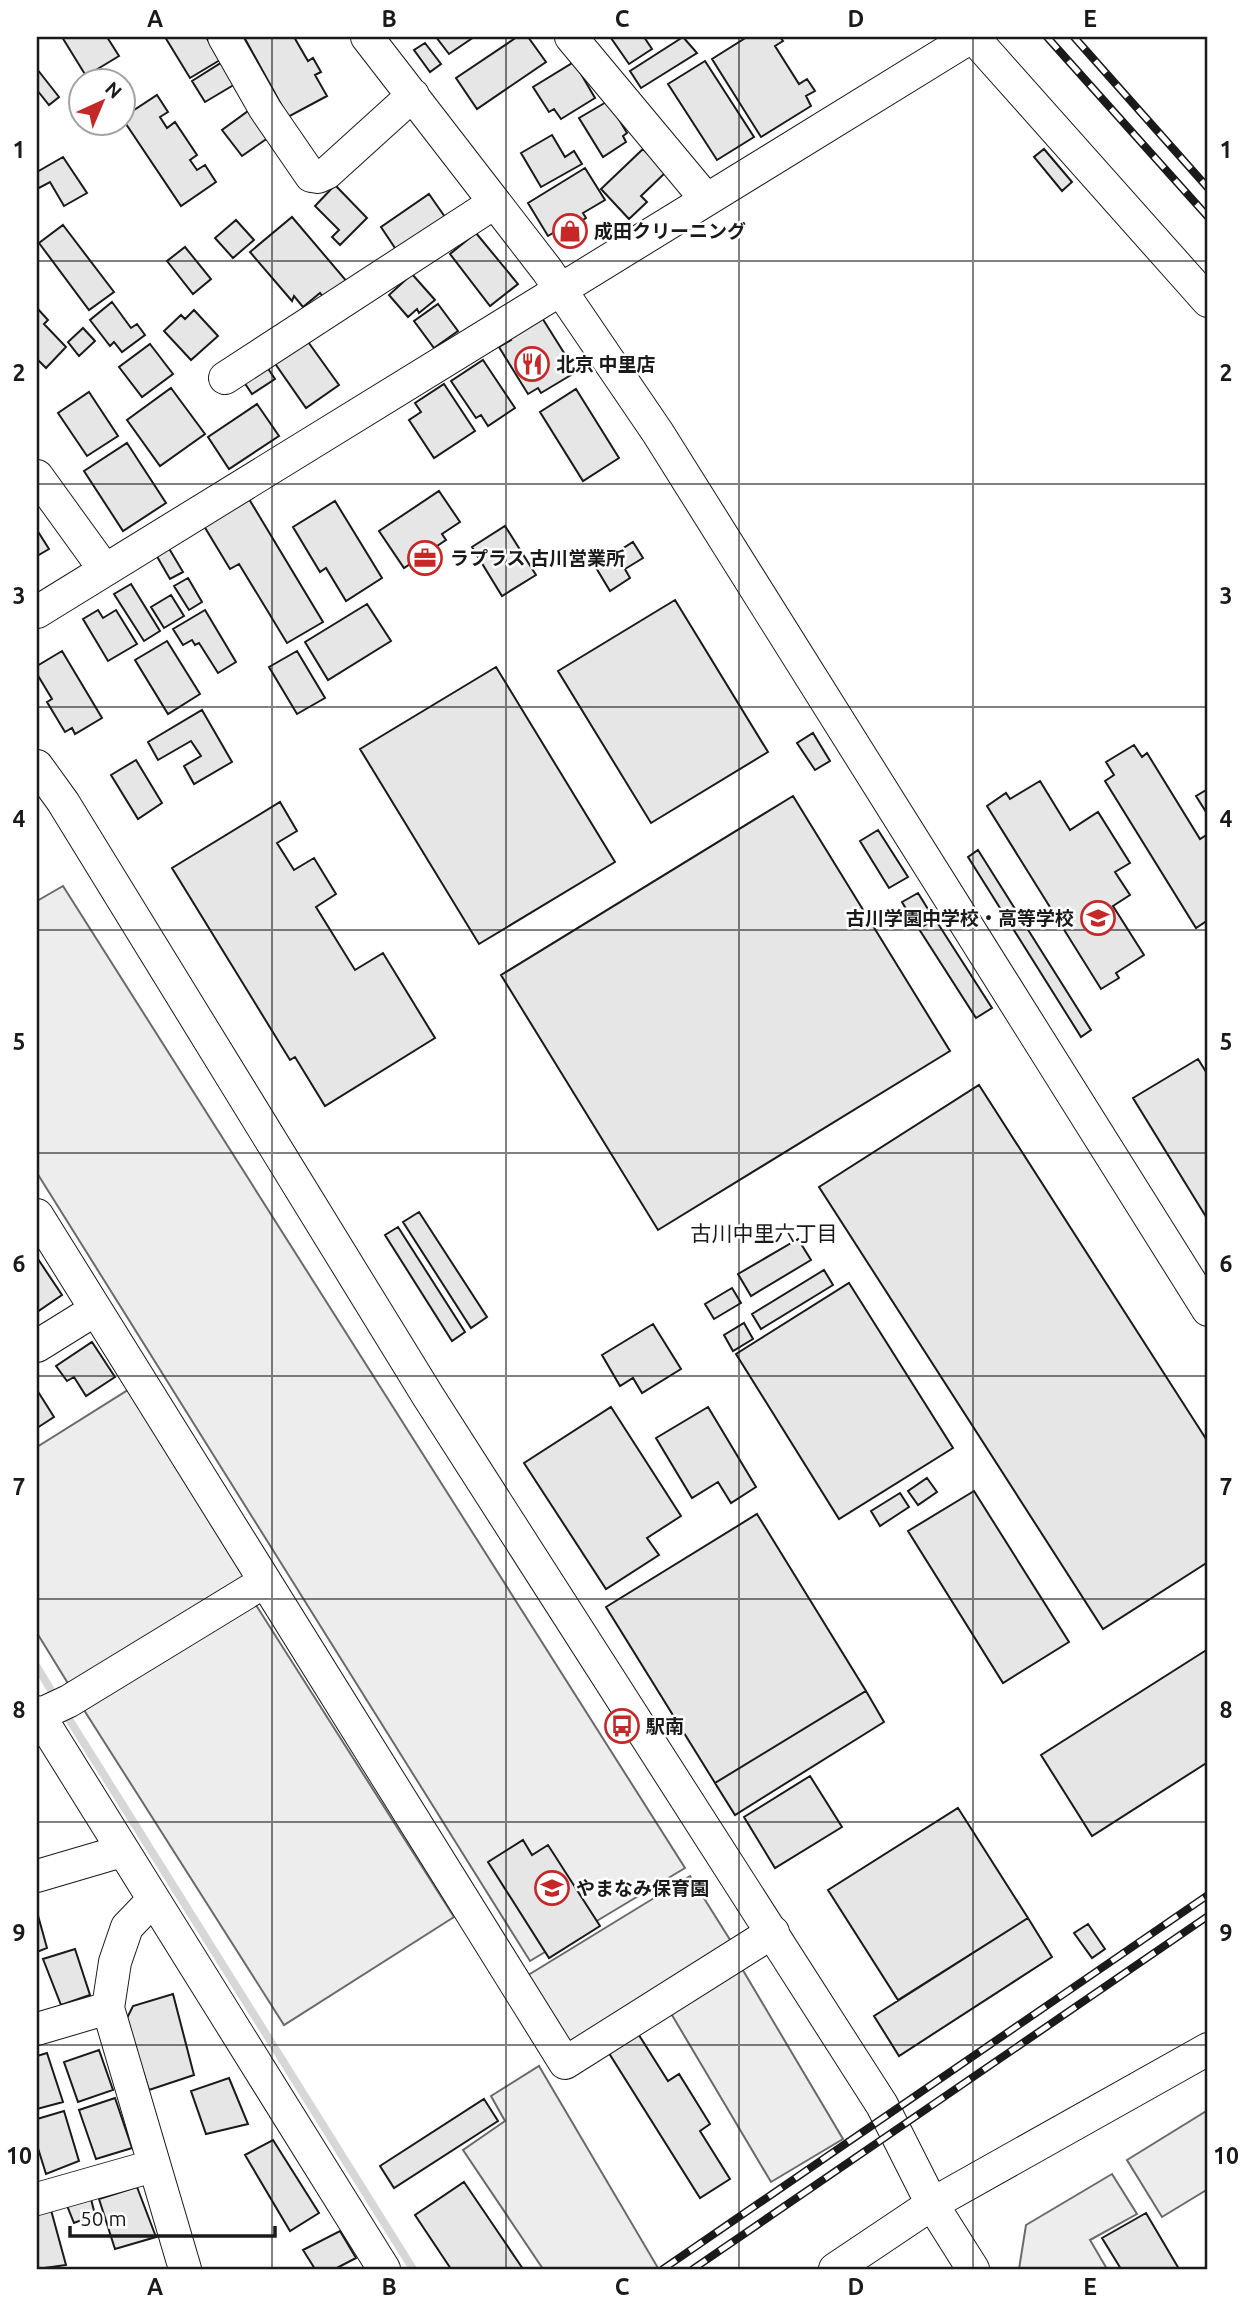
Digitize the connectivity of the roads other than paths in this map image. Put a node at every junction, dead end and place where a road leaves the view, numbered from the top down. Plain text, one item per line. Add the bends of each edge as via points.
1 (224, 37) edge
2 (367, 37) edge
3 (571, 37) edge
4 (972, 37) edge
5 (413, 95) junction
6 (706, 199) junction
7 (494, 203) junction
8 (560, 289) junction
9 (1208, 301) edge
10 (225, 378) dead end
11 (37, 476) edge
12 (105, 570) junction
13 (37, 612) edge
14 (37, 766) edge
15 (37, 1215) edge
16 (95, 1310) junction
17 (1208, 1310) edge
18 (37, 1346) edge
19 (264, 1582) junction
20 (46, 1711) edge
21 (122, 1851) junction
22 (37, 1876) edge
23 (152, 1901) junction
24 (773, 1932) junction
25 (108, 2008) junction
26 (37, 2029) edge
27 (1208, 2049) edge
28 (153, 2166) junction
29 (37, 2199) edge
30 (932, 2204) junction
31 (185, 2269) edge
32 (384, 2269) edge
33 (835, 2269) edge
34 (973, 2269) edge

1 - 5 street via 311,176 327,173
2 - 5 street
3 - 6 street
4 - 6 street
4 - 9 street
5 - 7 street
6 - 8 street
7 - 8 street
7 - 10 street
8 - 12 street
8 - 17 street via 658,433
11 - 12 street
12 - 13 street
14 - 24 street via 428,1396
15 - 16 street
16 - 18 street
16 - 19 street
19 - 20 street
19 - 24 street via 565,2063
20 - 21 street
21 - 22 street
21 - 23 street
23 - 25 street via 127,1927 115,1962
23 - 32 street
24 - 30 street via 882,2105
25 - 26 street
25 - 28 street
27 - 30 street
28 - 29 street
28 - 31 street
30 - 33 street
30 - 34 street

